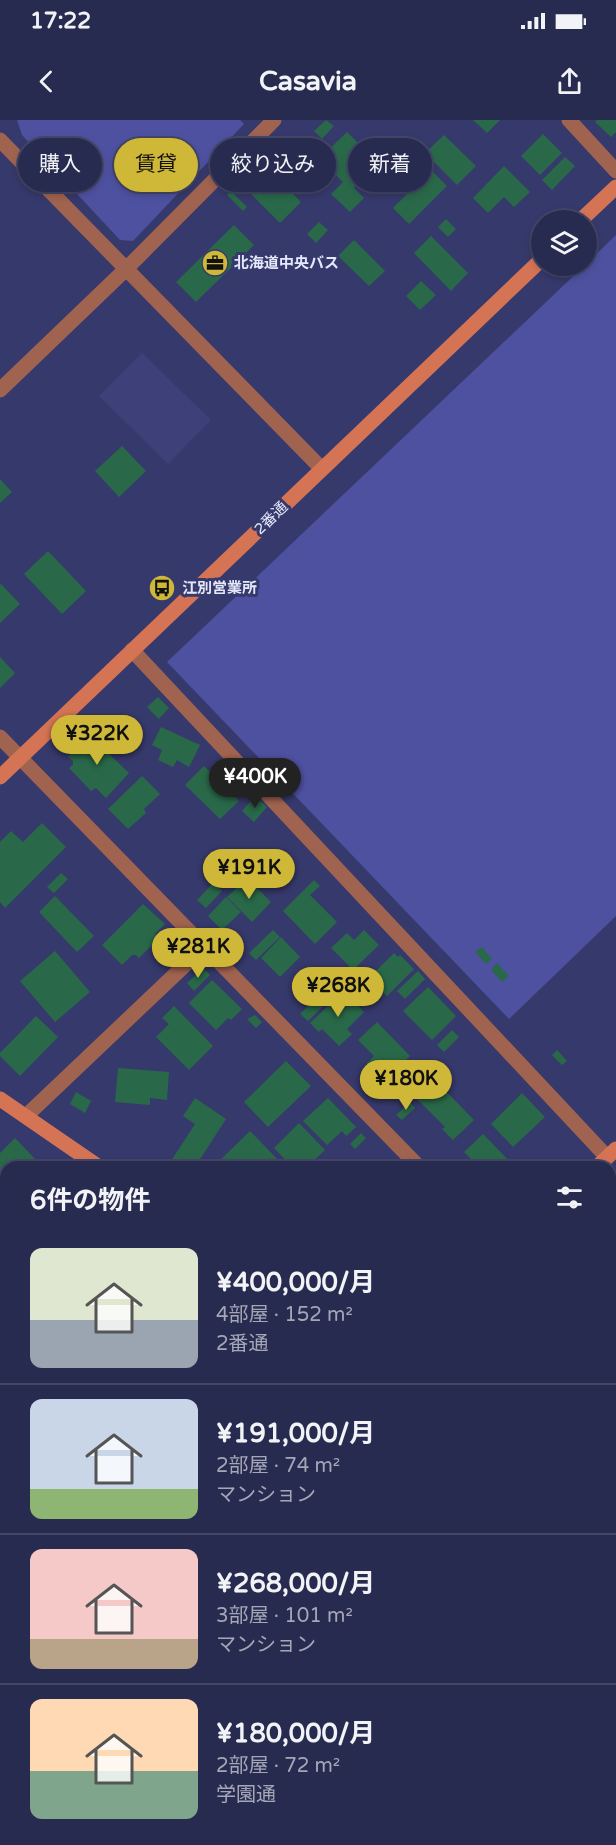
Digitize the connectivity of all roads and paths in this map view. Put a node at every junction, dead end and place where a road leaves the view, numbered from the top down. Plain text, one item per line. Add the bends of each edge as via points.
1 (274, 120) edge
2 (569, 120) edge
3 (0, 140) edge
4 (616, 171) edge
5 (616, 187) edge
6 (592, 210) edge
7 (125, 270) junction
8 (531, 270) edge
9 (0, 390) edge
10 (322, 469) junction
11 (132, 650) junction
12 (0, 737) edge
13 (20, 758) junction
14 (0, 777) edge
15 (204, 947) junction
16 (0, 1099) edge
17 (26, 1116) junction
18 (607, 1158) edge
19 (90, 1161) edge
20 (413, 1161) edge

1 - 7 street
2 - 4 street
3 - 7 street
5 - 6 street
7 - 9 street
7 - 10 street
8 - 10 street, 2番通
10 - 11 street, 2番通
11 - 13 street, 2番通
11 - 18 street
12 - 13 street
13 - 14 street, 2番通
13 - 15 street
15 - 17 street
15 - 20 street
16 - 17 street
17 - 19 street

